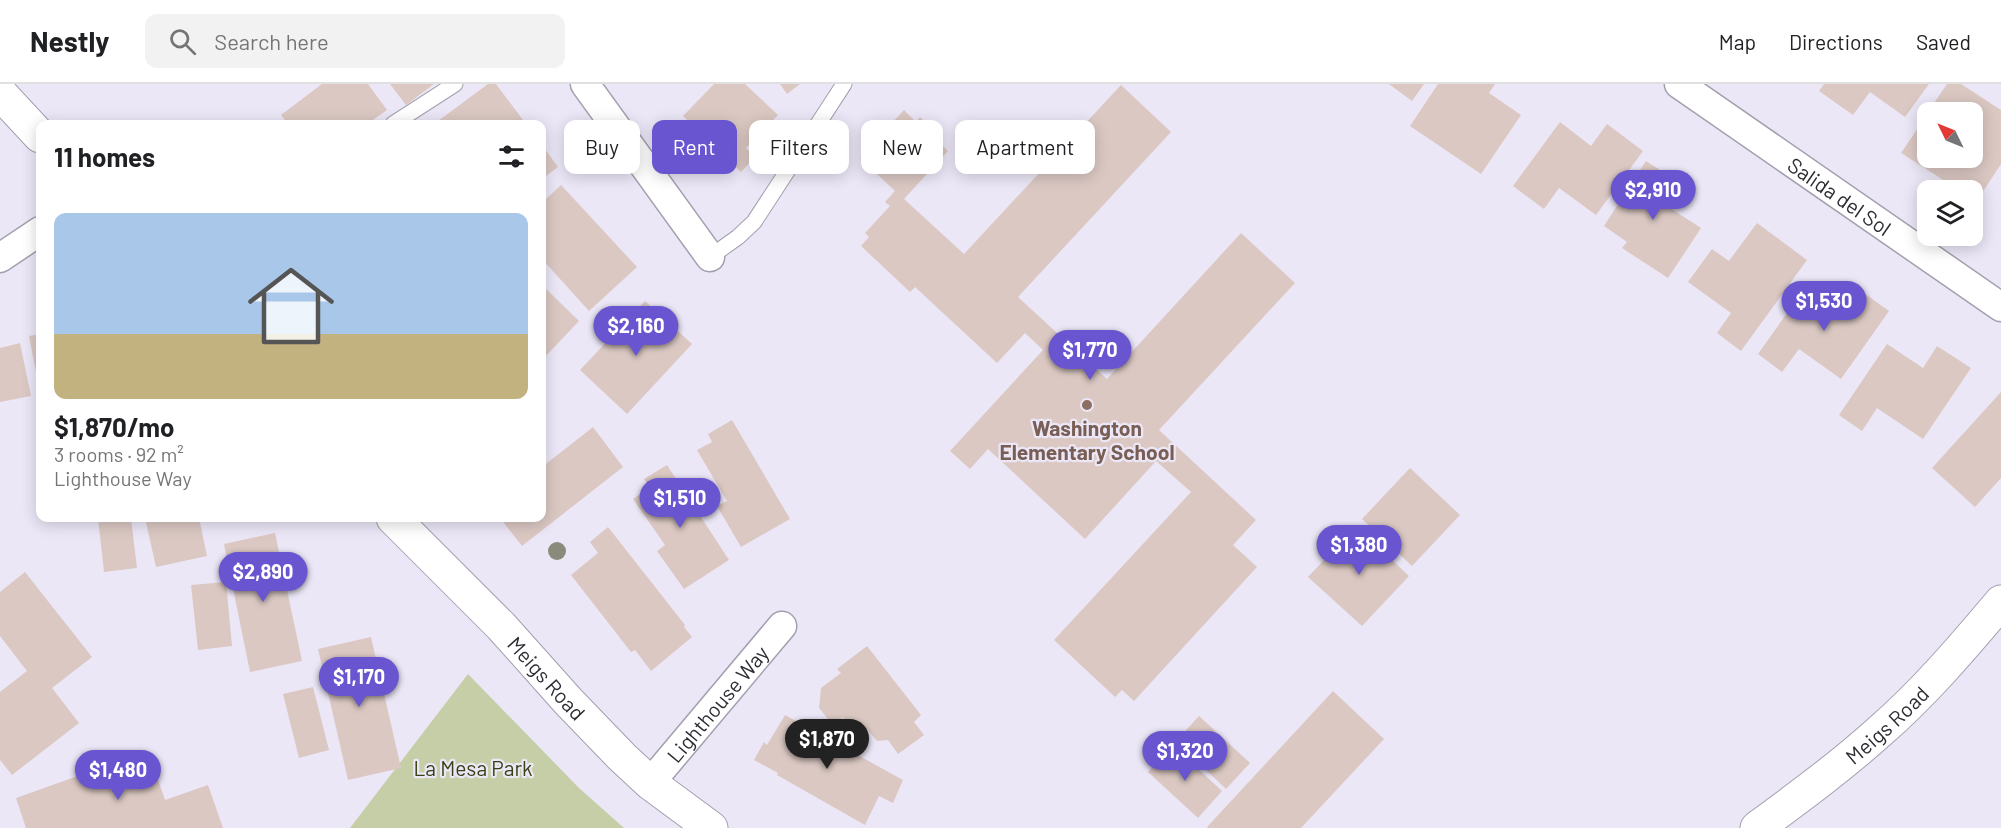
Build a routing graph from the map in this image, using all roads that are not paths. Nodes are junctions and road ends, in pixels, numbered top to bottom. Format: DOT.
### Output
graph roads {
  1 [pos="455,84"];
  2 [pos="585,84"];
  3 [pos="844,84"];
  4 [pos="1679,84"];
  5 [pos="0,93"];
  6 [pos="399,120"];
  7 [pos="36,132"];
  8 [pos="36,234"];
  9 [pos="710,257"];
  10 [pos="0,258"];
  11 [pos="2001,308"];
  12 [pos="397,522"];
  13 [pos="2001,602"];
  14 [pos="782,626"];
  15 [pos="650,783"];
  16 [pos="711,828"];
  17 [pos="1757,828"];
  1 -- 6 [label="lane"];
  2 -- 9 [label="street"];
  3 -- 9 [label="lane"];
  4 -- 11 [label="street, Salida del Sol"];
  5 -- 7 [label="main road"];
  8 -- 10 [label="street"];
  12 -- 15 [label="main road, Meigs Road"];
  13 -- 17 [label="main road, Meigs Road"];
  14 -- 15 [label="street, Lighthouse Way"];
  15 -- 16 [label="main road, Meigs Road"];
}
